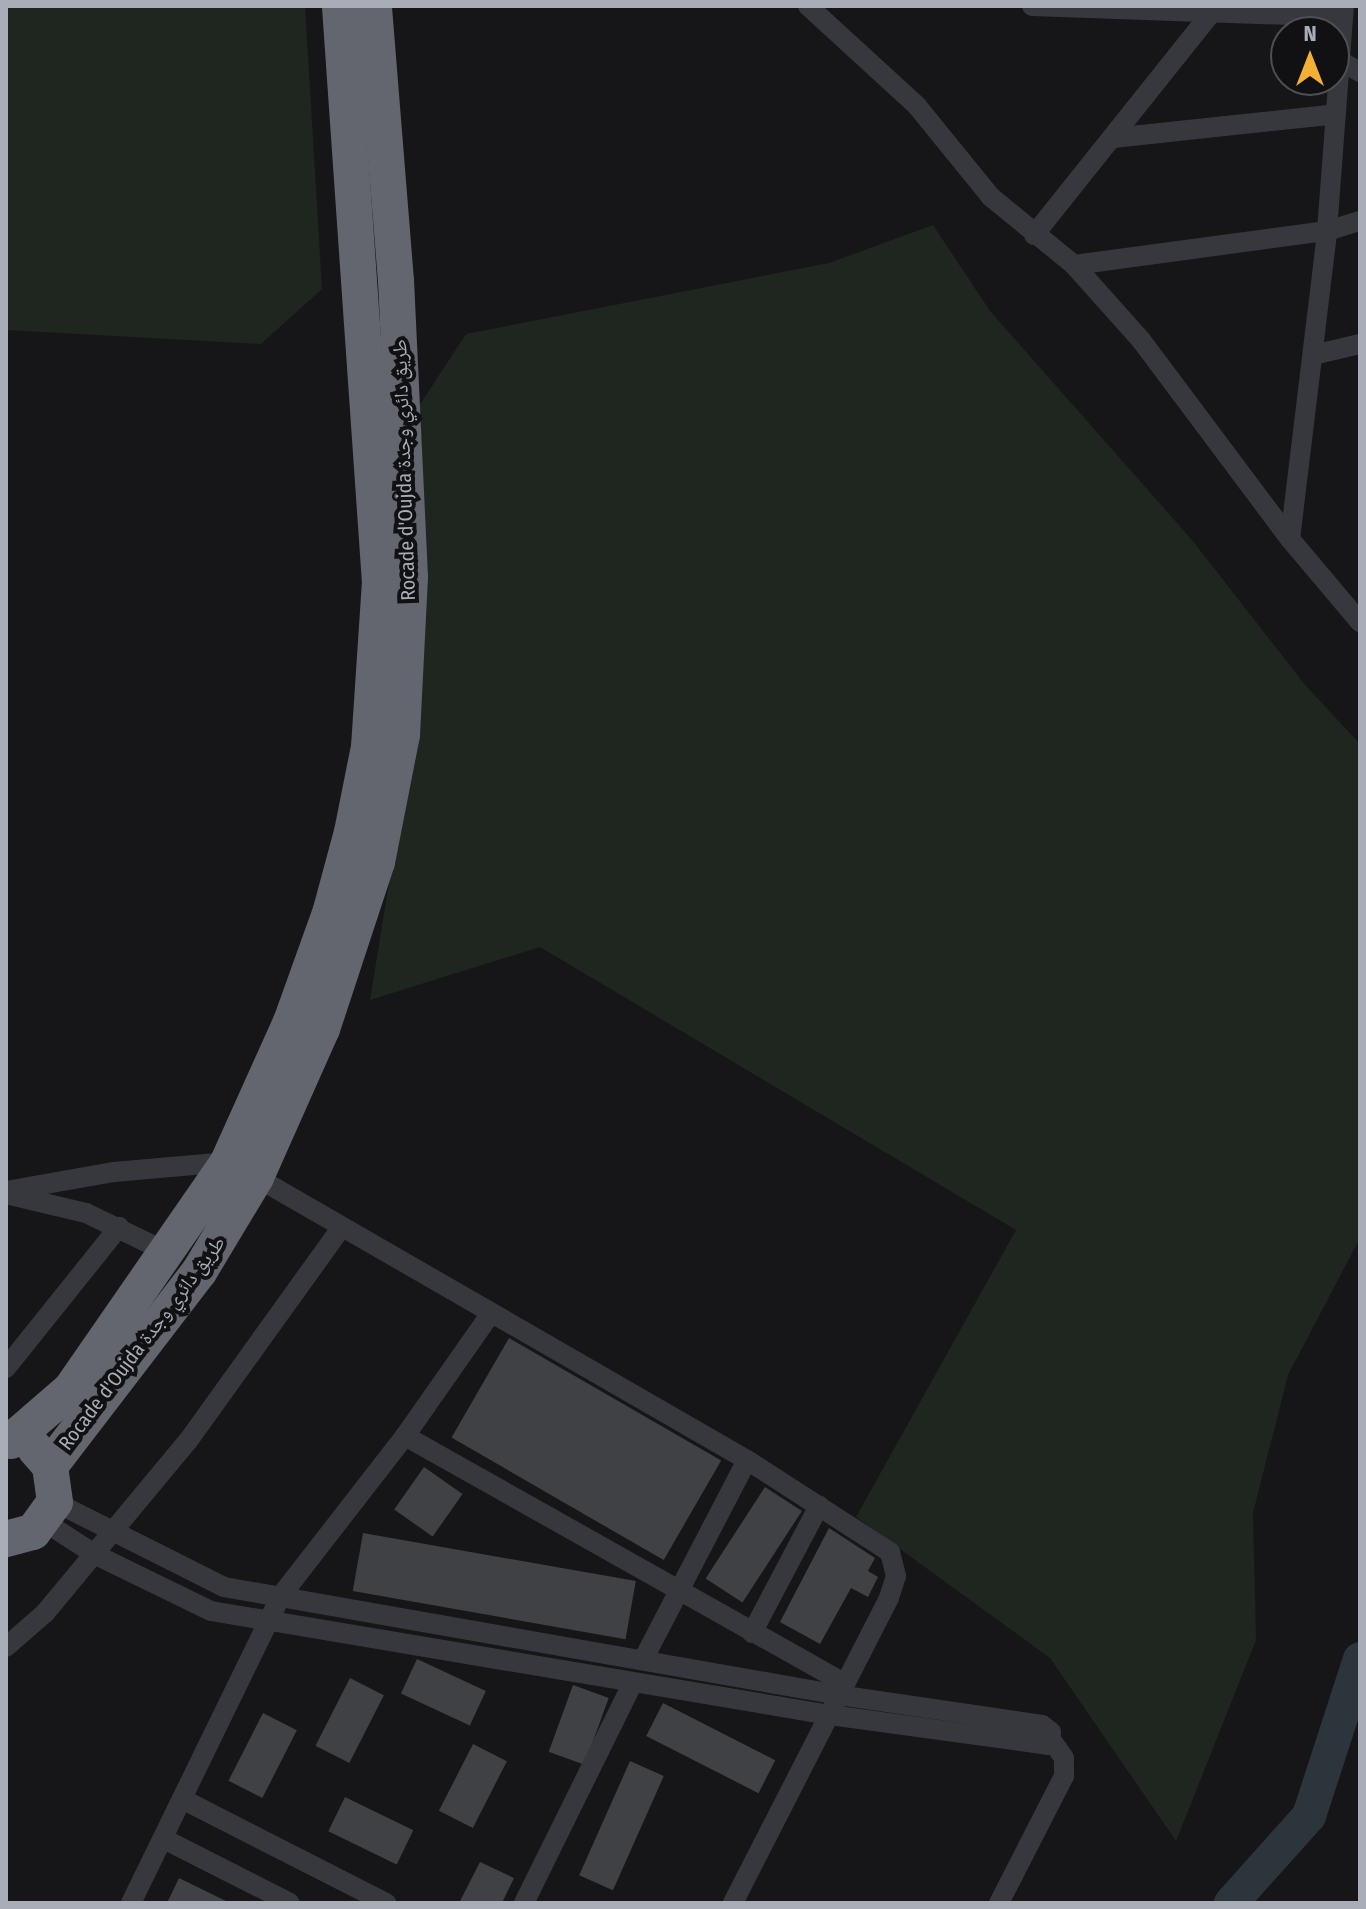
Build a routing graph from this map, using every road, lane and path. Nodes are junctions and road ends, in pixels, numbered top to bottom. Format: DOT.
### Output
graph roads {
  1 [pos="340,6"];
  2 [pos="374,6"];
  3 [pos="808,6"];
  4 [pos="1032,6"];
  5 [pos="1125,8"];
  6 [pos="1343,11"];
  7 [pos="1212,12"];
  8 [pos="1351,67"];
  9 [pos="1336,114"];
  10 [pos="1113,138"];
  11 [pos="1360,221"];
  12 [pos="1327,231"];
  13 [pos="1034,235"];
  14 [pos="1074,265"];
  15 [pos="1360,344"];
  16 [pos="1313,355"];
  17 [pos="1290,539"];
  18 [pos="1360,622"];
  19 [pos="242,1170"];
  20 [pos="6,1193"];
  21 [pos="119,1227"];
  22 [pos="341,1228"];
  23 [pos="169,1253"];
  24 [pos="491,1313"];
  25 [pos="6,1368"];
  26 [pos="405,1436"];
  27 [pos="8,1441"];
  28 [pos="747,1460"];
  29 [pos="50,1466"];
  30 [pos="819,1506"];
  31 [pos="50,1512"];
  32 [pos="110,1534"];
  33 [pos="6,1539"];
  34 [pos="94,1554"];
  35 [pos="678,1592"];
  36 [pos="280,1597"];
  37 [pos="266,1621"];
  38 [pos="752,1633"];
  39 [pos="6,1647"];
  40 [pos="644,1658"];
  41 [pos="633,1682"];
  42 [pos="842,1689"];
  43 [pos="830,1715"];
  44 [pos="1050,1738"];
  45 [pos="184,1800"];
  46 [pos="164,1839"];
  47 [pos="131,1903"];
  48 [pos="290,1903"];
  49 [pos="386,1903"];
  50 [pos="524,1903"];
  51 [pos="733,1903"];
  52 [pos="999,1903"];
  1 -- 19 [label="highway, Rocade d'Oujda طريق دائري وجدة"];
  2 -- 19 [label="highway, Rocade d'Oujda طريق دائري وجدة"];
  3 -- 13 [label="street"];
  4 -- 5 [label="street"];
  5 -- 7 [label="street"];
  6 -- 7 [label="street"];
  6 -- 8 [label="street"];
  7 -- 10 [label="street"];
  8 -- 9 [label="street"];
  9 -- 10 [label="street"];
  9 -- 12 [label="street"];
  10 -- 13 [label="street"];
  11 -- 12 [label="street"];
  12 -- 14 [label="street"];
  12 -- 16 [label="street"];
  13 -- 14 [label="street"];
  14 -- 17 [label="street"];
  15 -- 16 [label="street"];
  16 -- 17 [label="street"];
  17 -- 18 [label="street"];
  19 -- 20 [label="street"];
  19 -- 22 [label="street"];
  19 -- 23 [label="highway, Rocade d'Oujda طريق دائري وجدة"];
  19 -- 29 [label="highway, Rocade d'Oujda طريق دائري وجدة"];
  20 -- 21 [label="street"];
  21 -- 23 [label="street"];
  21 -- 25 [label="street"];
  22 -- 24 [label="street"];
  22 -- 32 [label="street"];
  23 -- 27 [label="highway, Rocade d'Oujda طريق دائري وجدة"];
  24 -- 26 [label="street"];
  24 -- 28 [label="street"];
  26 -- 35 [label="street"];
  26 -- 36 [label="street"];
  27 -- 29 [label="highway"];
  28 -- 30 [label="street"];
  28 -- 35 [label="street"];
  29 -- 31 [label="highway"];
  30 -- 38 [label="street"];
  30 -- 42 [label="street"];
  31 -- 32 [label="street"];
  31 -- 33 [label="highway"];
  31 -- 34 [label="street"];
  32 -- 34 [label="street"];
  32 -- 36 [label="street"];
  34 -- 37 [label="street"];
  34 -- 39 [label="street"];
  35 -- 38 [label="street"];
  35 -- 40 [label="street"];
  36 -- 37 [label="street"];
  36 -- 40 [label="street"];
  37 -- 41 [label="street"];
  37 -- 45 [label="street"];
  38 -- 42 [label="street"];
  40 -- 42 [label="street"];
  41 -- 43 [label="street"];
  41 -- 50 [label="street"];
  42 -- 43 [label="street"];
  42 -- 44 [label="street"];
  43 -- 44 [label="street"];
  43 -- 51 [label="street"];
  44 -- 52 [label="street"];
  45 -- 46 [label="street"];
  45 -- 49 [label="street"];
  46 -- 47 [label="street"];
  46 -- 48 [label="street"];
}
